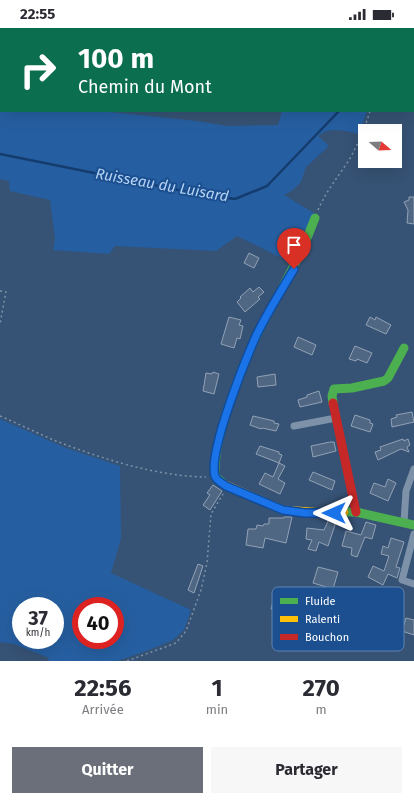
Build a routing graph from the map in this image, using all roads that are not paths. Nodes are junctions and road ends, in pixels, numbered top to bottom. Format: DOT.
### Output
graph roads {
  1 [pos="316,218"];
  2 [pos="404,348"];
  3 [pos="336,418"];
  4 [pos="294,426"];
  5 [pos="414,469"];
  6 [pos="356,512"];
  7 [pos="404,522"];
  8 [pos="414,525"];
  9 [pos="414,534"];
  10 [pos="414,584"];
  1 -- 6 [label="street"];
  2 -- 3 [label="street"];
  3 -- 4 [label="street"];
  3 -- 6 [label="street"];
  5 -- 7 [label="street"];
  6 -- 7 [label="street"];
  7 -- 8 [label="street"];
  9 -- 10 [label="street"];
}
